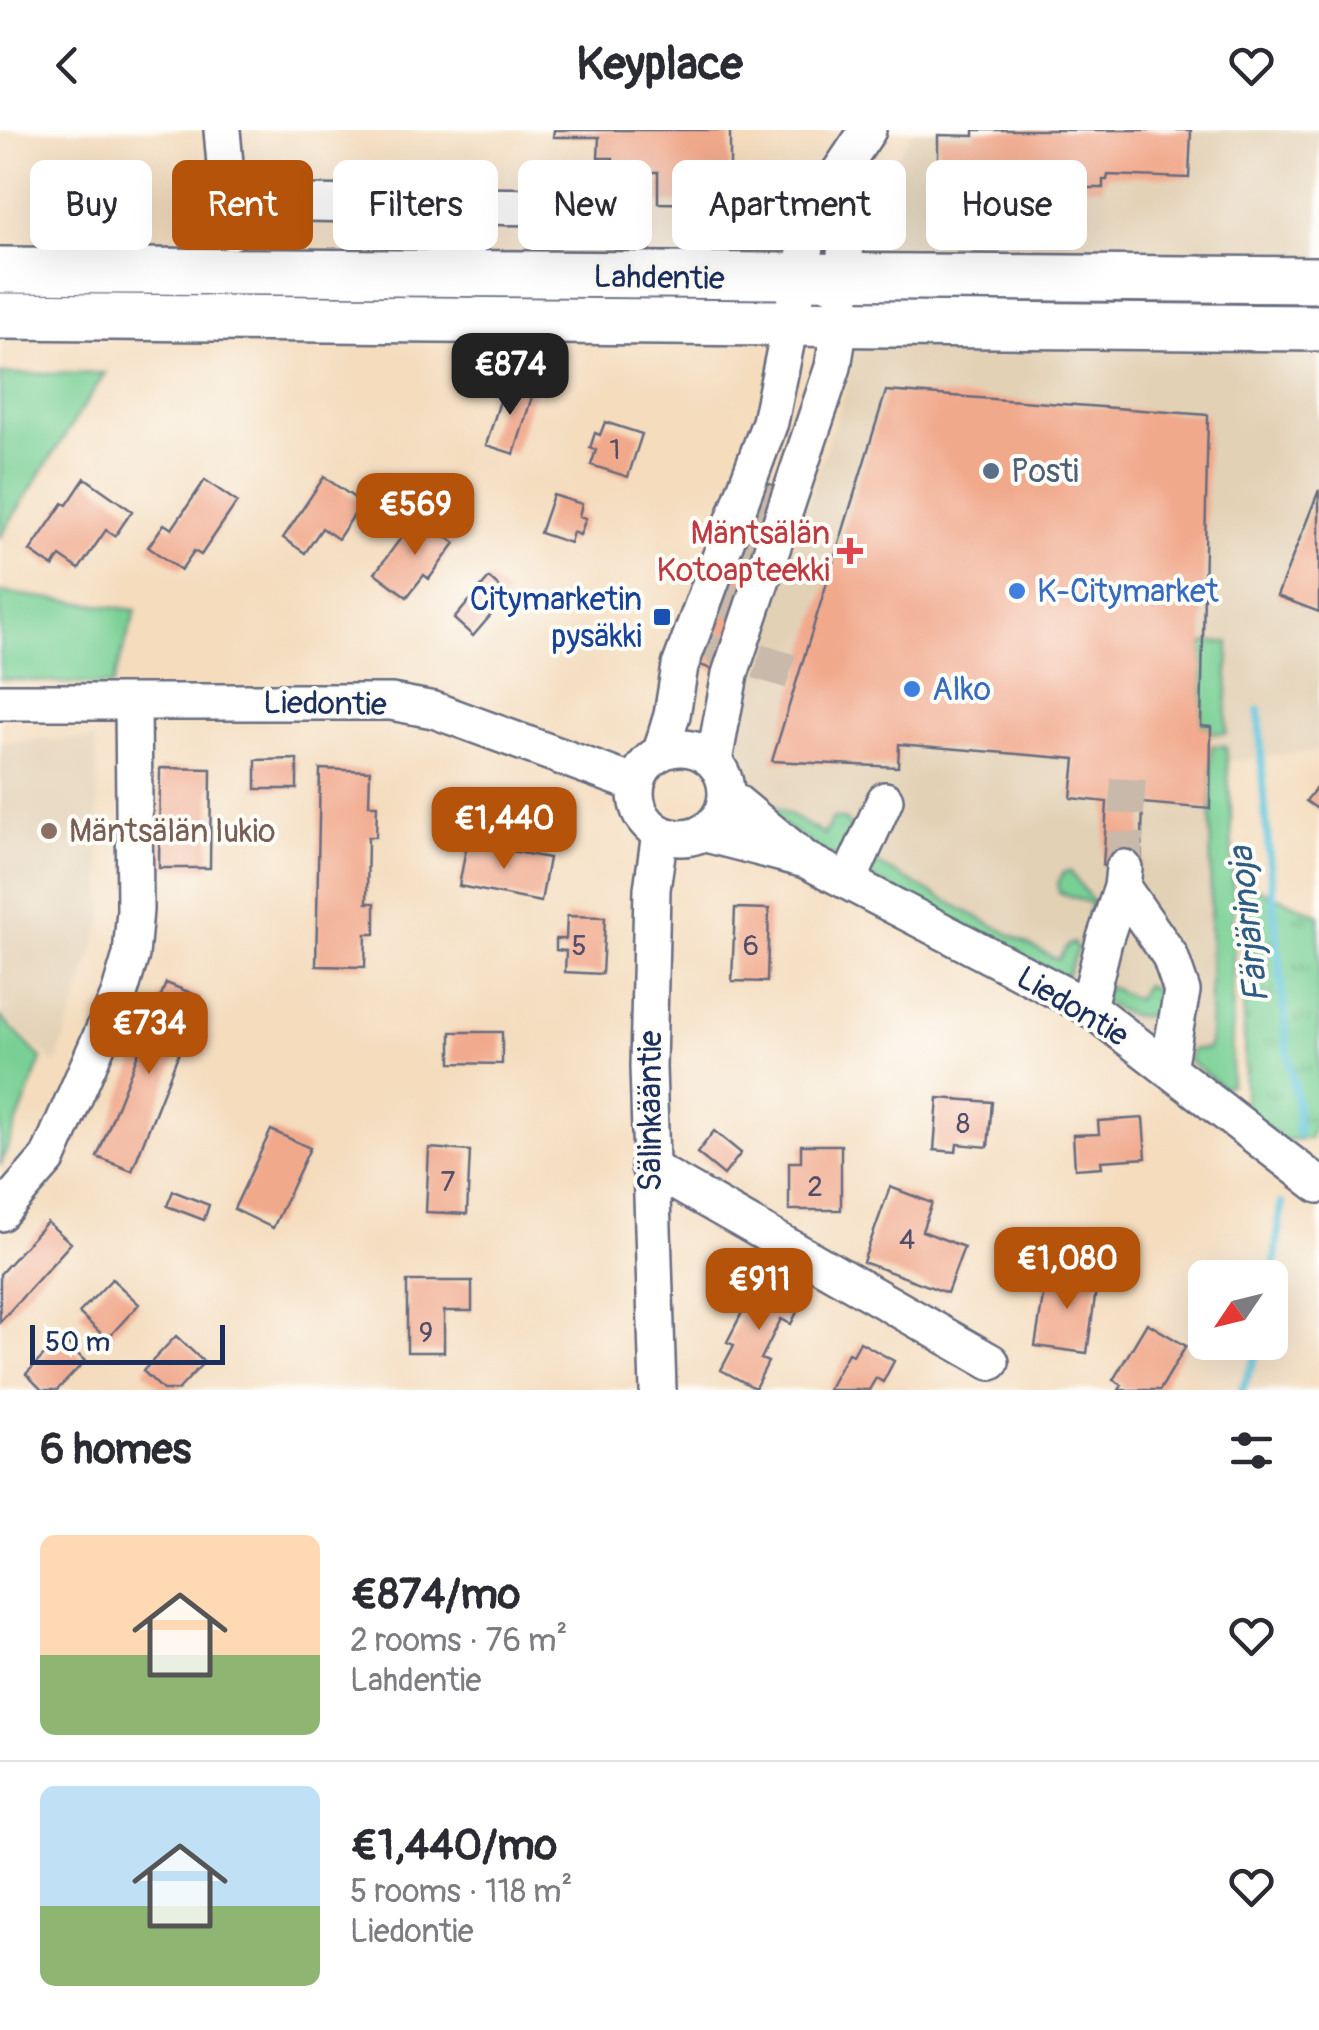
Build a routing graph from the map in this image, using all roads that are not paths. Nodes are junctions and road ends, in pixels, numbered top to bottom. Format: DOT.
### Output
graph roads {
  1 [pos="222,130"];
  2 [pos="868,130"];
  3 [pos="225,160"];
  4 [pos="848,160"];
  5 [pos="313,203"];
  6 [pos="518,207"];
  7 [pos="805,250"];
  8 [pos="845,250"];
  9 [pos="0,270"];
  10 [pos="844,276"];
  11 [pos="798,277"];
  12 [pos="1319,280"];
  13 [pos="0,316"];
  14 [pos="790,325"];
  15 [pos="840,325"];
  16 [pos="1319,328"];
  17 [pos="770,422"];
  18 [pos="770,484"];
  19 [pos="0,702"];
  20 [pos="133,704"];
  21 [pos="661,752"];
  22 [pos="720,778"];
  23 [pos="636,784"];
  24 [pos="884,800"];
  25 [pos="660,833"];
  26 [pos="702,833"];
  27 [pos="806,860"];
  28 [pos="848,882"];
  29 [pos="1088,1007"];
  30 [pos="1168,1068"];
  31 [pos="649,1167"];
  32 [pos="1319,1186"];
  33 [pos="0,1213"];
  34 [pos="991,1362"];
  35 [pos="658,1390"];
  1 -- 3 [label="street"];
  2 -- 4 [label="street"];
  5 -- 6 [label="street"];
  7 -- 11 [label="street"];
  8 -- 10 [label="street"];
  9 -- 11 [label="main road, Lahdentie"];
  10 -- 11 [label="main road, Lahdentie"];
  10 -- 12 [label="main road, Lahdentie"];
  10 -- 15 [label="street"];
  11 -- 14 [label="street"];
  13 -- 14 [label="main road, Lahdentie"];
  14 -- 15 [label="main road, Lahdentie"];
  14 -- 17 [label="street"];
  15 -- 16 [label="main road, Lahdentie"];
  15 -- 22 [label="street"];
  17 -- 18 [label="street"];
  17 -- 21 [label="street"];
  19 -- 20 [label="street, Liedontie"];
  20 -- 23 [label="street, Liedontie"];
  20 -- 33 [label="street"];
  21 -- 22 [label="street"];
  21 -- 23 [label="street"];
  22 -- 26 [label="street"];
  22 -- 27 [label="street, Liedontie"];
  23 -- 25 [label="street"];
  24 -- 28 [label="street"];
  25 -- 26 [label="street"];
  25 -- 31 [label="street, Sälinkääntie"];
  26 -- 27 [label="street, Liedontie"];
  27 -- 28 [label="street, Liedontie"];
  28 -- 29 [label="street, Liedontie"];
  29 -- 30 [label="street, Liedontie"];
  29 -- 30 [label="street"];
  30 -- 32 [label="street, Liedontie"];
  31 -- 34 [label="street"];
  31 -- 35 [label="street, Sälinkääntie"];
}
